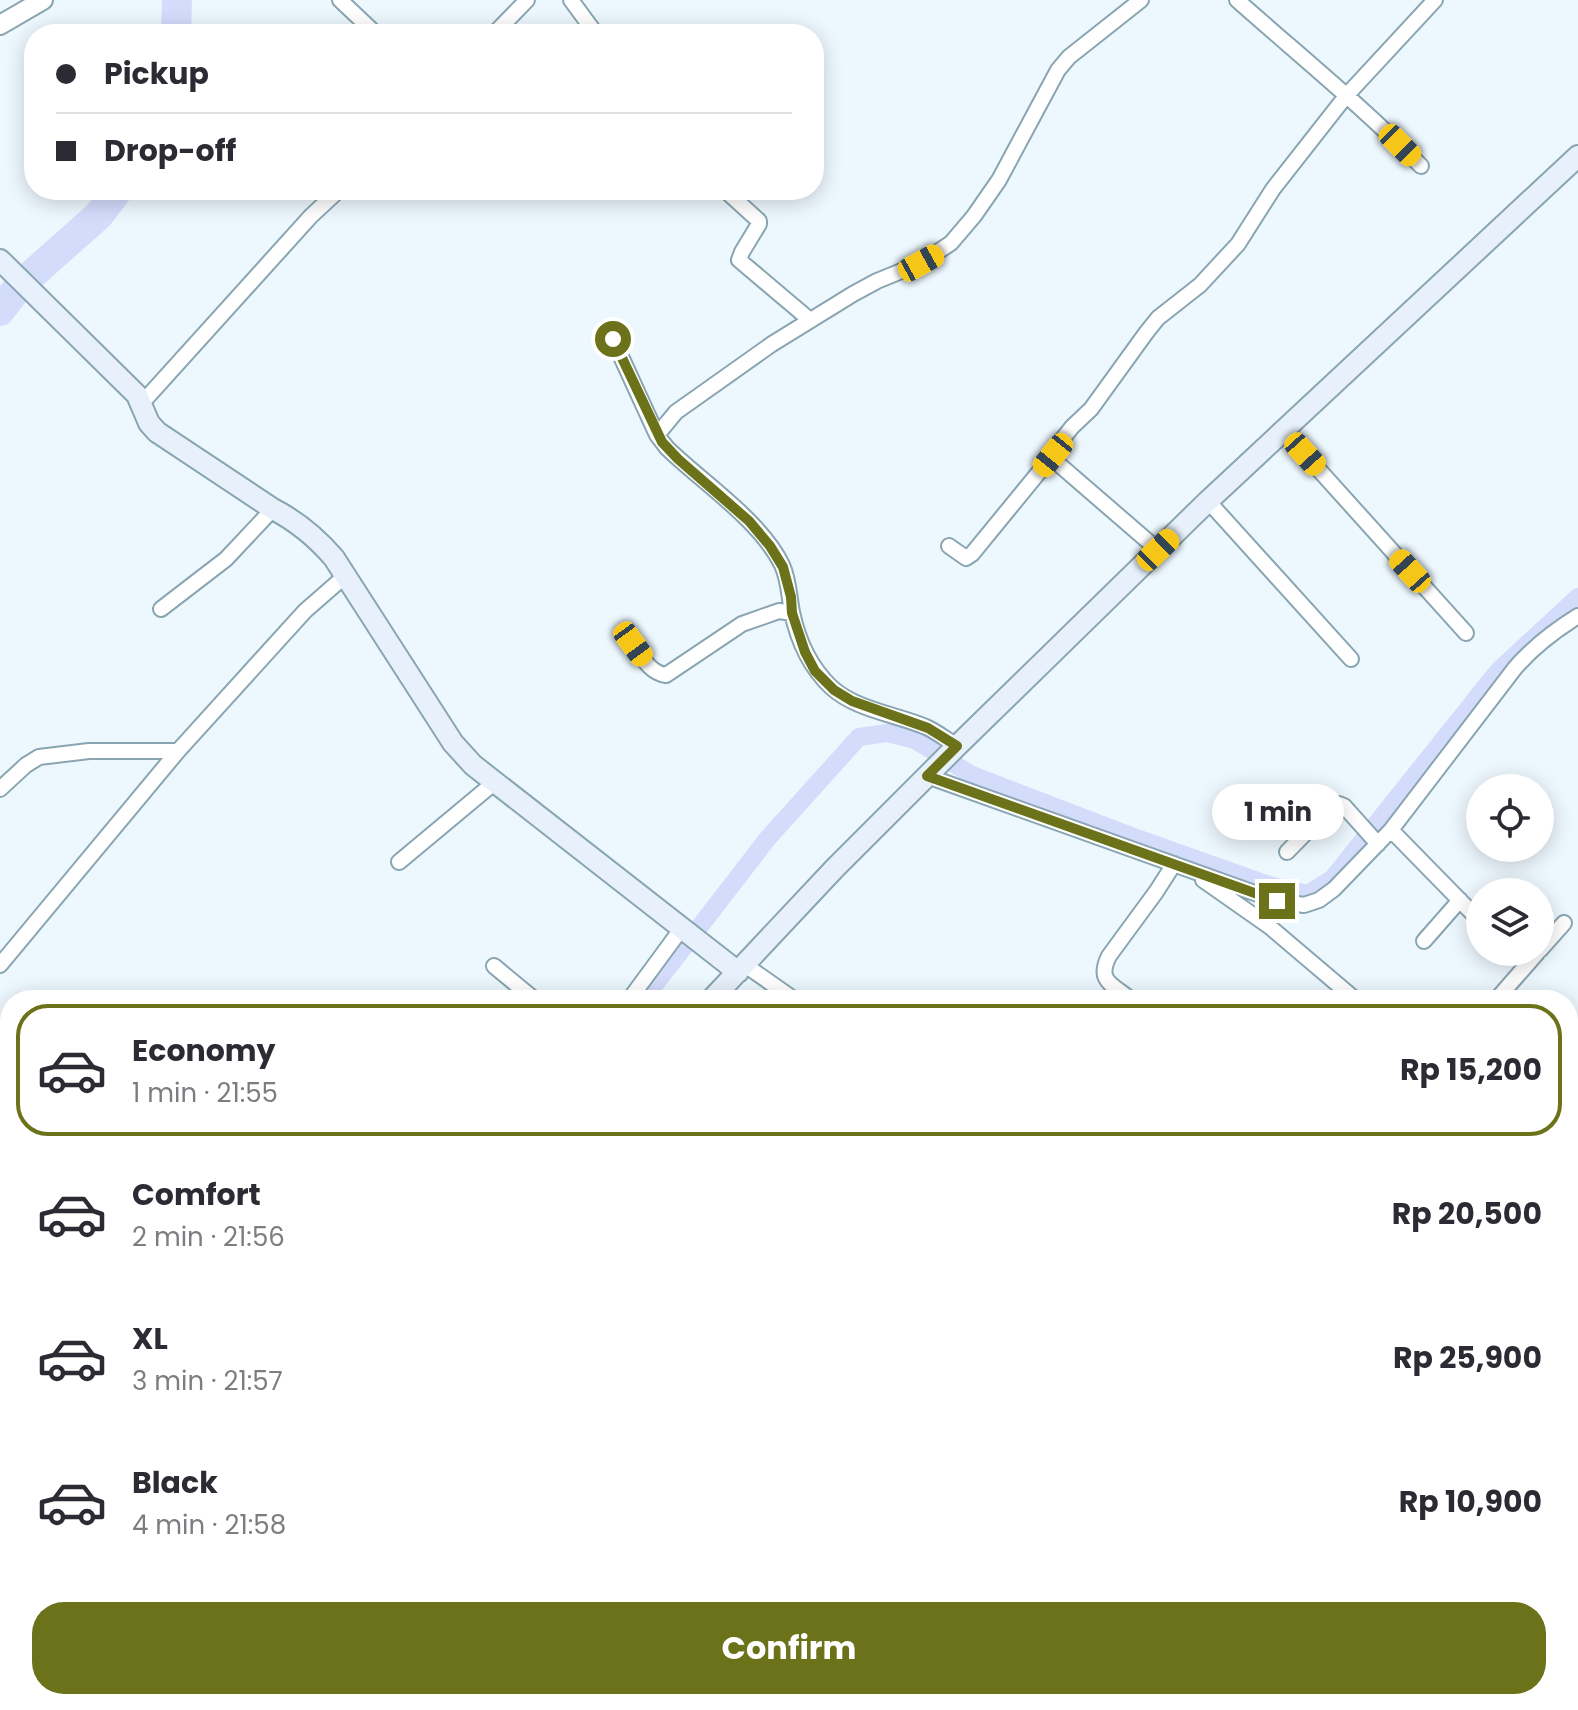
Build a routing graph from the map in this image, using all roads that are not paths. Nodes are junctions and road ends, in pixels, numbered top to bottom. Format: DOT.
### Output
graph roads {
  1 [pos="43,0"];
  2 [pos="527,0"];
  3 [pos="571,0"];
  4 [pos="1141,0"];
  5 [pos="1237,0"];
  6 [pos="1435,0"];
  7 [pos="348,2"];
  8 [pos="3,20"];
  9 [pos="367,24"];
  10 [pos="504,24"];
  11 [pos="589,24"];
  12 [pos="1346,96"];
  13 [pos="1578,156"];
  14 [pos="1421,166"];
  15 [pos="328,200"];
  16 [pos="736,200"];
  17 [pos="0,260"];
  18 [pos="810,320"];
  19 [pos="613,339"];
  20 [pos="142,403"];
  21 [pos="1284,431"];
  22 [pos="657,435"];
  23 [pos="1058,462"];
  24 [pos="1208,501"];
  25 [pos="273,509"];
  26 [pos="949,546"];
  27 [pos="1158,550"];
  28 [pos="345,576"];
  29 [pos="161,609"];
  30 [pos="792,613"];
  31 [pos="1578,616"];
  32 [pos="1466,633"];
  33 [pos="633,644"];
  34 [pos="1351,659"];
  35 [pos="954,750"];
  36 [pos="178,751"];
  37 [pos="931,772"];
  38 [pos="495,782"];
  39 [pos="0,789"];
  40 [pos="1391,830"];
  41 [pos="1372,837"];
  42 [pos="1287,852"];
  43 [pos="399,862"];
  44 [pos="1180,866"];
  45 [pos="1460,900"];
  46 [pos="1277,901"];
  47 [pos="1466,906"];
  48 [pos="1564,923"];
  49 [pos="1270,927"];
  50 [pos="1554,934"];
  51 [pos="692,936"];
  52 [pos="1424,941"];
  53 [pos="0,965"];
  54 [pos="494,966"];
  55 [pos="1526,966"];
  56 [pos="741,968"];
  57 [pos="523,990"];
  58 [pos="639,990"];
  59 [pos="720,990"];
  60 [pos="778,990"];
  61 [pos="1119,990"];
  62 [pos="1344,990"];
  63 [pos="1505,990"];
  1 -- 8 [label="street"];
  2 -- 10 [label="street"];
  3 -- 11 [label="street"];
  4 -- 18 [label="street"];
  5 -- 12 [label="street"];
  6 -- 12 [label="street"];
  7 -- 9 [label="street"];
  12 -- 14 [label="street"];
  12 -- 23 [label="street"];
  13 -- 21 [label="main road"];
  15 -- 20 [label="street"];
  16 -- 18 [label="street"];
  17 -- 20 [label="main road"];
  18 -- 22 [label="street"];
  19 -- 22 [label="street"];
  20 -- 25 [label="main road"];
  21 -- 24 [label="main road"];
  21 -- 32 [label="street"];
  22 -- 30 [label="street"];
  23 -- 26 [label="street"];
  23 -- 27 [label="street"];
  24 -- 27 [label="main road"];
  24 -- 34 [label="street"];
  25 -- 28 [label="main road"];
  25 -- 29 [label="street"];
  27 -- 35 [label="main road"];
  28 -- 36 [label="street"];
  28 -- 38 [label="main road"];
  30 -- 33 [label="street"];
  30 -- 35 [label="street"];
  31 -- 40 [label="street"];
  35 -- 37 [label="main road"];
  36 -- 39 [label="street"];
  36 -- 53 [label="street"];
  37 -- 44 [label="street"];
  37 -- 56 [label="main road"];
  38 -- 43 [label="street"];
  38 -- 51 [label="main road"];
  40 -- 41 [label="street"];
  40 -- 45 [label="street"];
  41 -- 42 [label="street"];
  41 -- 46 [label="street"];
  44 -- 46 [label="street"];
  44 -- 49 [label="street"];
  44 -- 61 [label="street"];
  45 -- 47 [label="street"];
  45 -- 52 [label="street"];
  46 -- 49 [label="street"];
  48 -- 50 [label="street"];
  49 -- 62 [label="street"];
  51 -- 56 [label="main road"];
  51 -- 58 [label="street"];
  54 -- 57 [label="street"];
  55 -- 63 [label="street"];
  56 -- 59 [label="main road"];
  56 -- 60 [label="street"];
}
